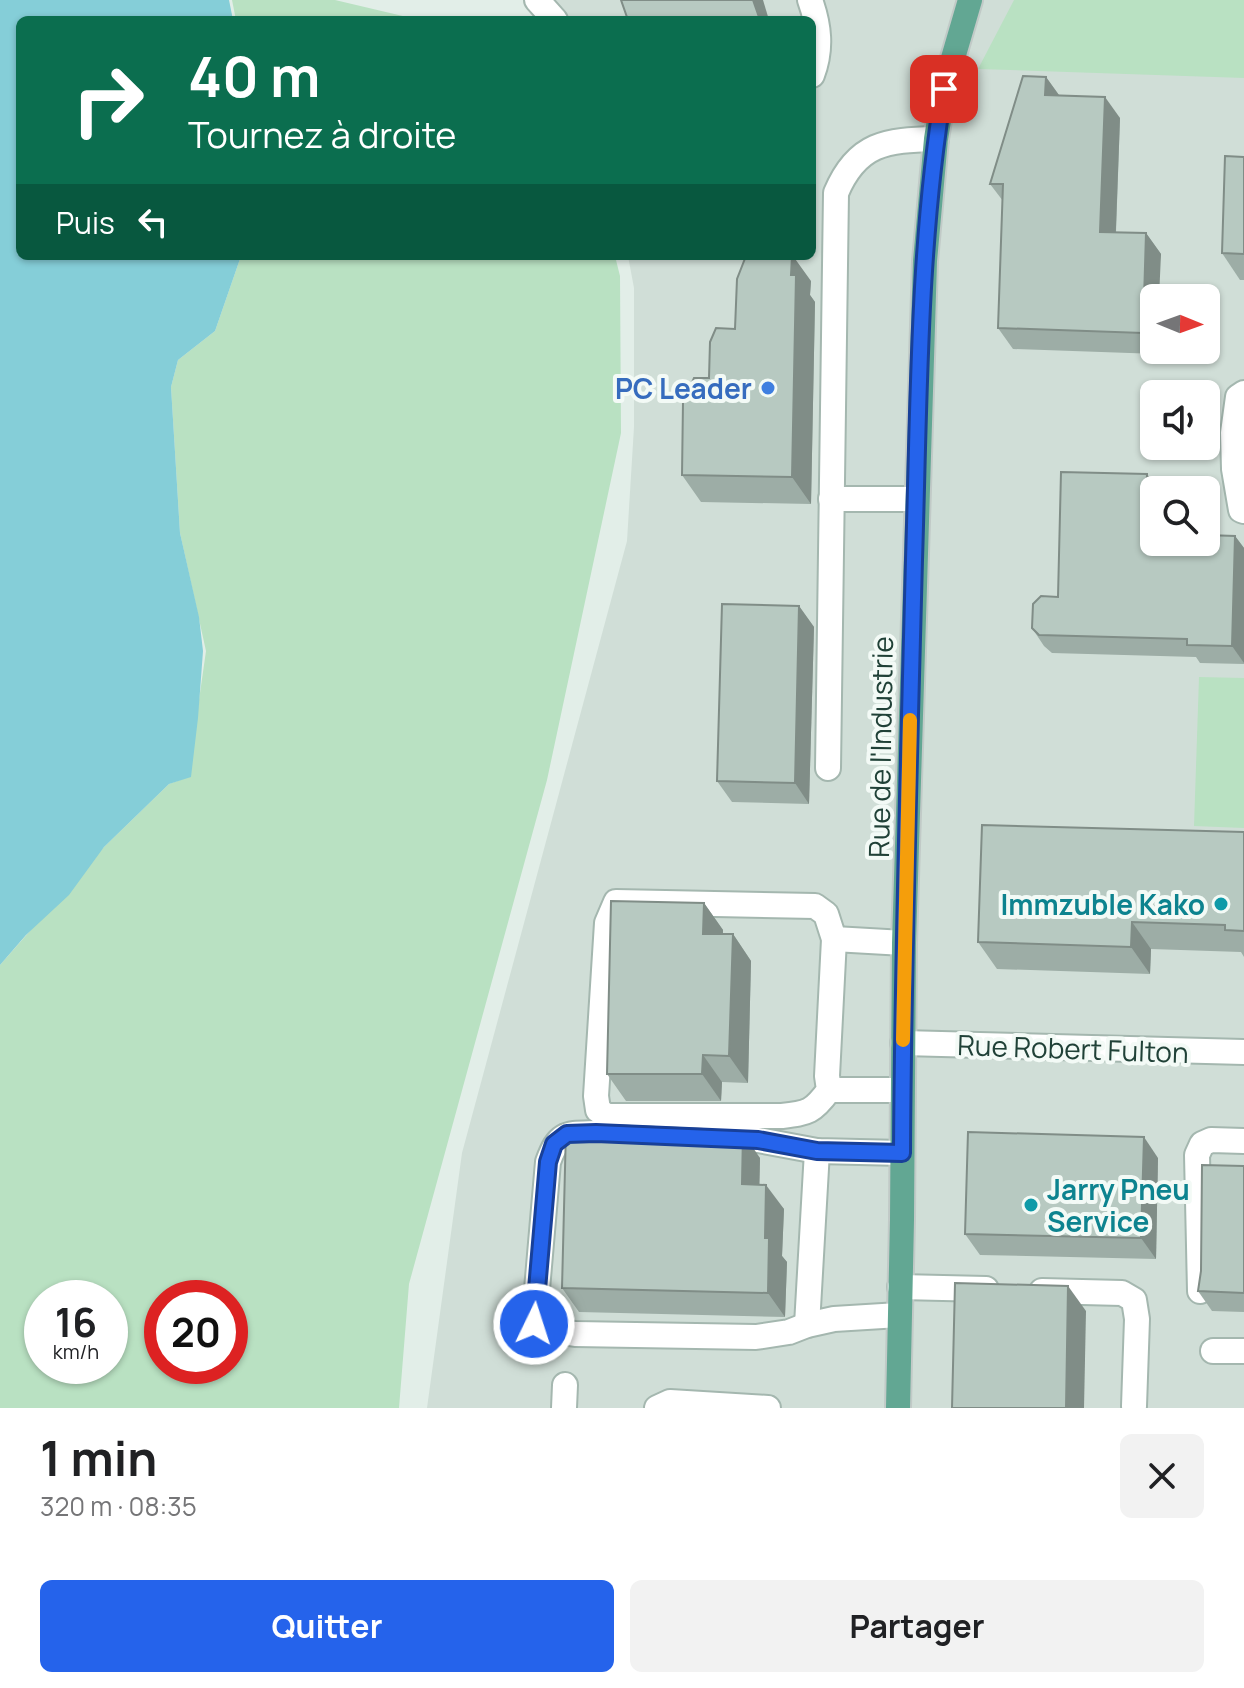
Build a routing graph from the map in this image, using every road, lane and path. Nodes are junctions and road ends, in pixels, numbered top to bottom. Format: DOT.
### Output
graph roads {
  1 [pos="537,0"];
  2 [pos="810,0"];
  3 [pos="970,0"];
  4 [pos="989,0"];
  5 [pos="551,16"];
  6 [pos="816,64"];
  7 [pos="944,89"];
  8 [pos="936,139"];
  9 [pos="1244,393"];
  10 [pos="831,499"];
  11 [pos="916,499"];
  12 [pos="1244,511"];
  13 [pos="828,768"];
  14 [pos="834,939"];
  15 [pos="904,943"];
  16 [pos="903,1043"];
  17 [pos="1244,1052"];
  18 [pos="829,1090"];
  19 [pos="902,1090"];
  20 [pos="1244,1141"];
  21 [pos="817,1151"];
  22 [pos="902,1153"];
  23 [pos="900,1287"];
  24 [pos="1200,1291"];
  25 [pos="899,1315"];
  26 [pos="807,1325"];
  27 [pos="1213,1351"];
  28 [pos="1244,1351"];
  29 [pos="1134,1406"];
  30 [pos="657,1408"];
  31 [pos="768,1408"];
  32 [pos="898,1408"];
  1 -- 5 [label="street"];
  2 -- 6 [label="street"];
  3 -- 7 [label="main road, Rue de l'Industrie"];
  4 -- 7 [label="main road, Rue de l'Industrie"];
  7 -- 8 [label="main road, Rue de l'Industrie"];
  8 -- 10 [label="street"];
  8 -- 11 [label="main road, Rue de l'Industrie"];
  9 -- 12 [label="street"];
  10 -- 11 [label="street"];
  10 -- 13 [label="street"];
  11 -- 15 [label="main road, Rue de l'Industrie"];
  14 -- 15 [label="street"];
  14 -- 18 [label="street"];
  14 -- 18 [label="street"];
  15 -- 16 [label="main road, Rue de l'Industrie"];
  16 -- 17 [label="street, Rue Robert Fulton"];
  16 -- 19 [label="main road, Rue de l'Industrie"];
  18 -- 19 [label="street"];
  19 -- 22 [label="main road, Rue de l'Industrie"];
  20 -- 24 [label="street"];
  21 -- 22 [label="street"];
  21 -- 26 [label="street"];
  21 -- 26 [label="street"];
  22 -- 23 [label="main road, Rue de l'Industrie"];
  23 -- 25 [label="main road, Rue de l'Industrie"];
  23 -- 29 [label="street"];
  25 -- 26 [label="street"];
  25 -- 32 [label="main road, Rue de l'Industrie"];
  27 -- 28 [label="street"];
  30 -- 31 [label="street"];
}
